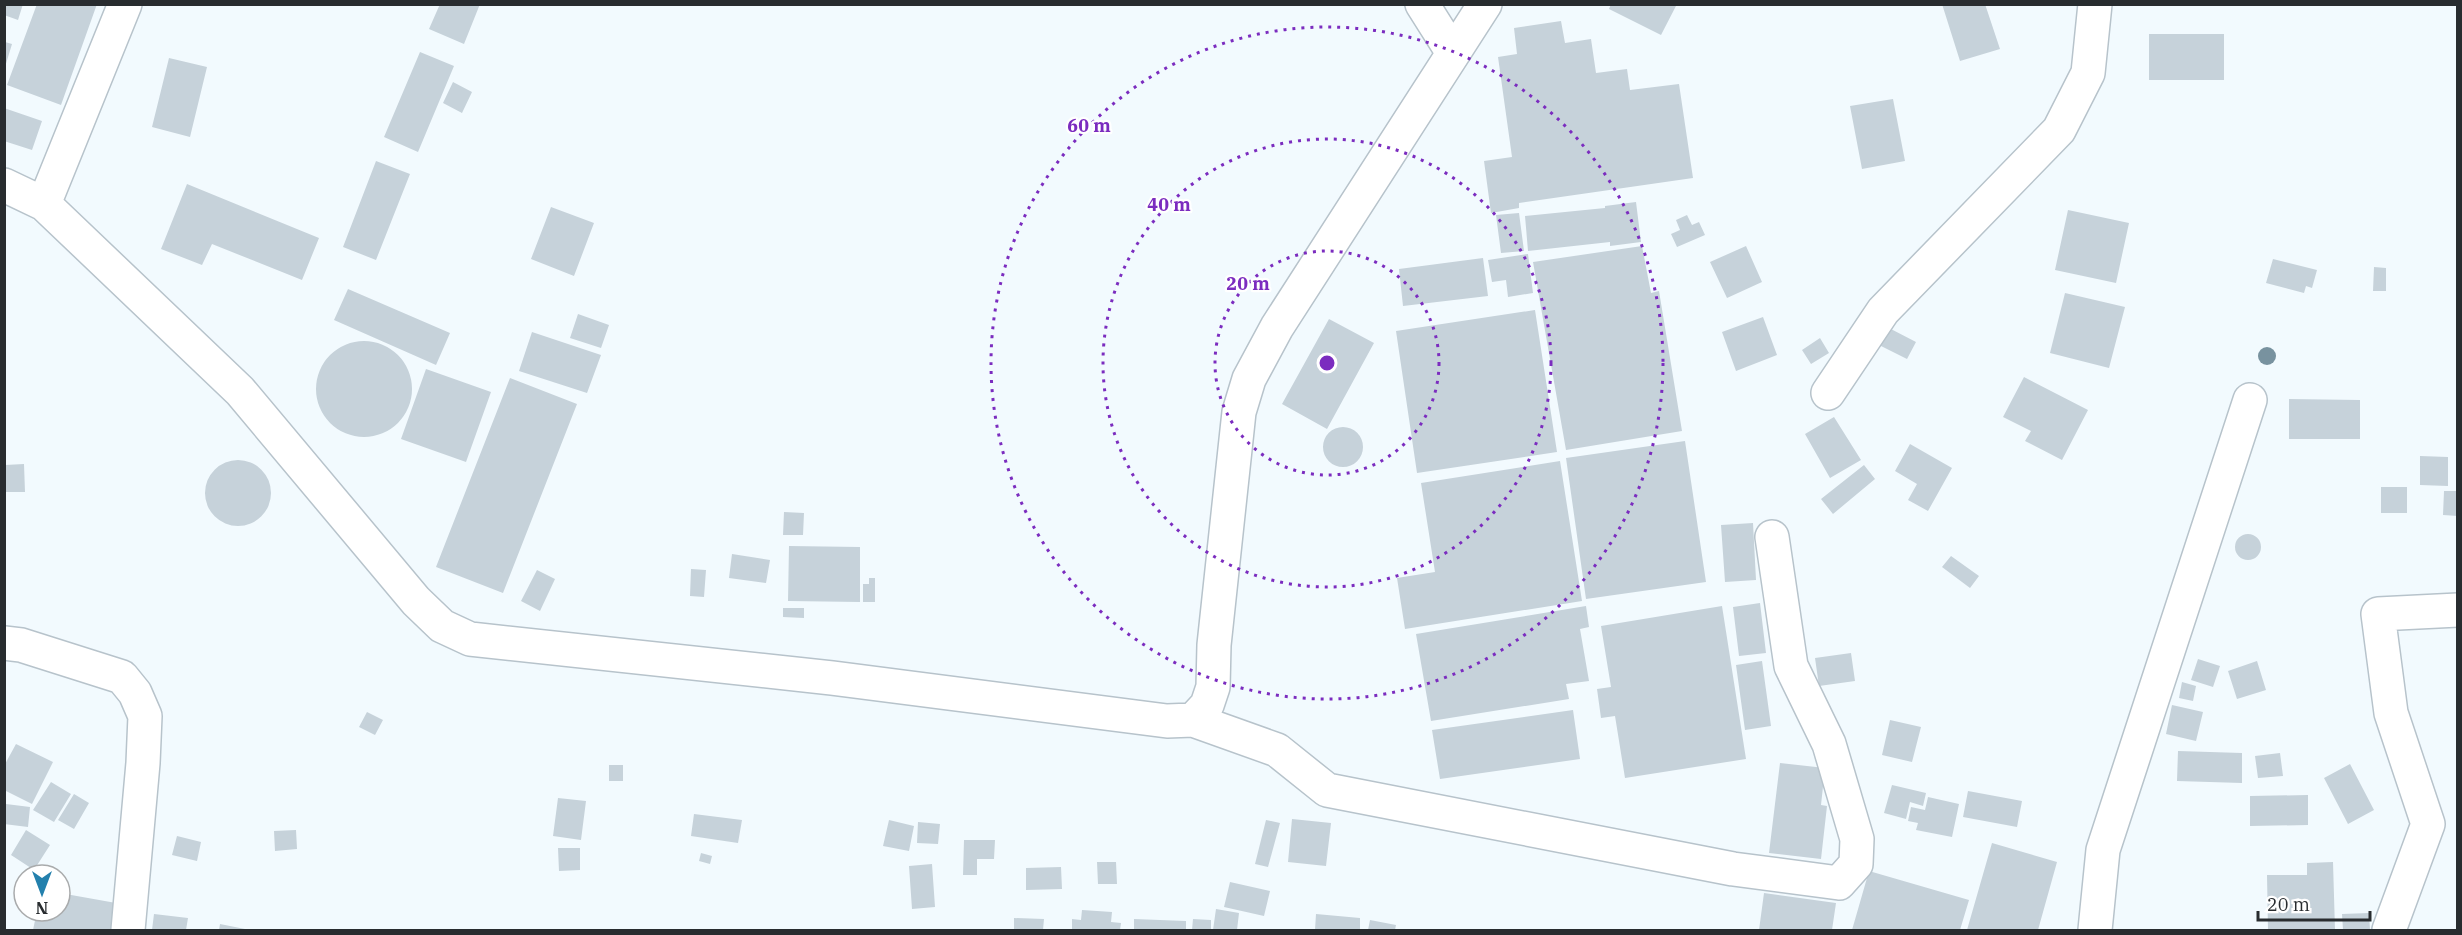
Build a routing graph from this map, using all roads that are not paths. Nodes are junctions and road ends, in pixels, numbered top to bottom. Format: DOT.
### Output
graph roads {
  1 [pos="125,4"];
  2 [pos="1422,4"];
  3 [pos="1485,4"];
  4 [pos="2095,4"];
  5 [pos="1453,53"];
  6 [pos="4,184"];
  7 [pos="44,204"];
  8 [pos="1828,393"];
  9 [pos="2250,400"];
  10 [pos="1772,537"];
  11 [pos="2457,610"];
  12 [pos="4,644"];
  13 [pos="1193,720"];
  14 [pos="128,930"];
  15 [pos="2095,930"];
  16 [pos="2389,930"];
  1 -- 7 [label="street"];
  2 -- 5 [label="street"];
  3 -- 5 [label="street"];
  4 -- 8 [label="street"];
  5 -- 13 [label="street"];
  6 -- 7 [label="street"];
  7 -- 13 [label="street"];
  9 -- 15 [label="street"];
  10 -- 13 [label="street"];
  11 -- 16 [label="street"];
  12 -- 14 [label="street"];
}
